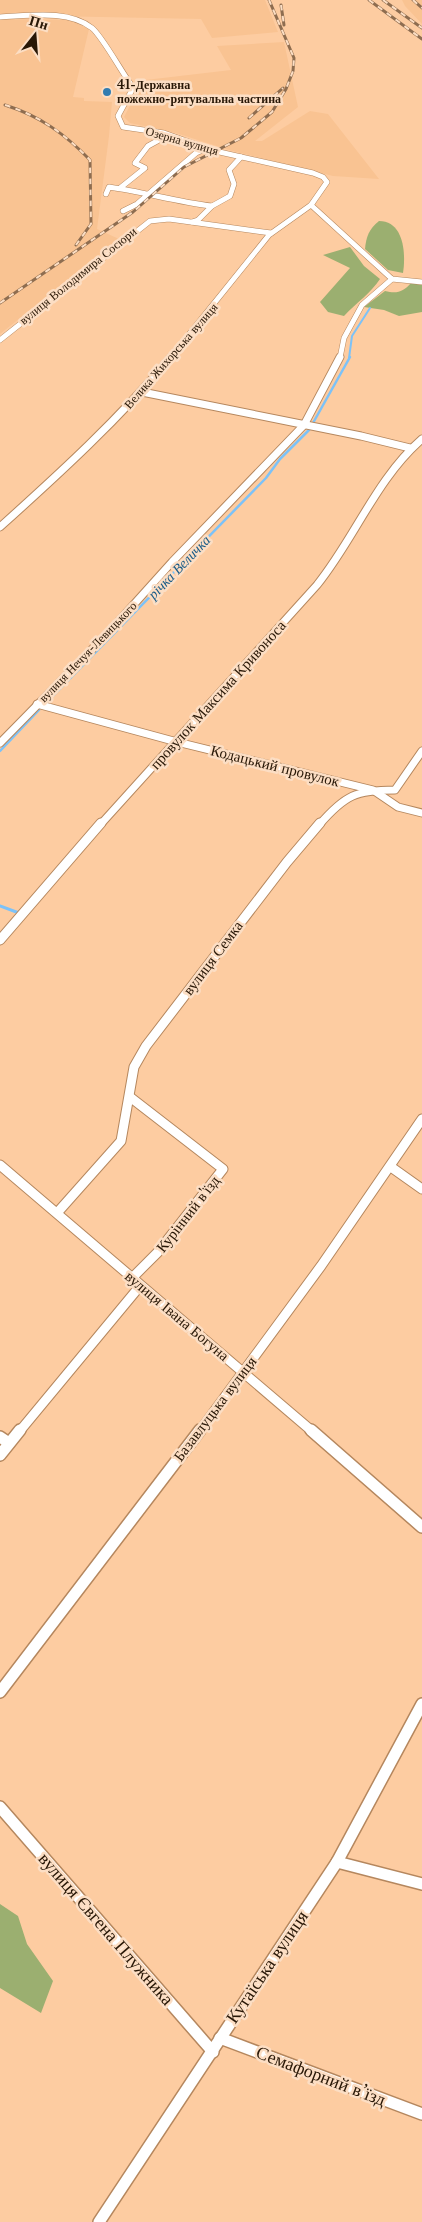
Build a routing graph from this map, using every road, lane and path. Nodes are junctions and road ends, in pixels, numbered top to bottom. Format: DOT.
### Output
graph roads {
  1 [pos="0,17"];
  2 [pos="168,135"];
  3 [pos="207,148"];
  4 [pos="241,157"];
  5 [pos="120,188"];
  6 [pos="150,192"];
  7 [pos="106,194"];
  8 [pos="311,205"];
  9 [pos="212,206"];
  10 [pos="123,211"];
  11 [pos="189,222"];
  12 [pos="271,233"];
  13 [pos="392,279"];
  14 [pos="422,282"];
  15 [pos="0,340"];
  16 [pos="142,392"];
  17 [pos="304,425"];
  18 [pos="422,439"];
  19 [pos="410,448"];
  20 [pos="0,527"];
  21 [pos="38,704"];
  22 [pos="0,742"];
  23 [pos="177,742"];
  24 [pos="422,751"];
  25 [pos="373,790"];
  26 [pos="422,814"];
  27 [pos="0,940"];
  28 [pos="130,1098"];
  29 [pos="422,1119"];
  30 [pos="0,1165"];
  31 [pos="391,1166"];
  32 [pos="422,1189"];
  33 [pos="57,1213"];
  34 [pos="132,1278"];
  35 [pos="140,1286"];
  36 [pos="244,1372"];
  37 [pos="0,1436"];
  38 [pos="10,1443"];
  39 [pos="0,1455"];
  40 [pos="422,1527"];
  41 [pos="0,1692"];
  42 [pos="422,1704"];
  43 [pos="0,1807"];
  44 [pos="337,1862"];
  45 [pos="422,1884"];
  46 [pos="220,2038"];
  47 [pos="213,2052"];
  48 [pos="422,2114"];
  49 [pos="99,2222"];
  1 -- 2 [label="street, Озерна вулиця"];
  2 -- 3 [label="street, Озерна вулиця"];
  2 -- 5 [label="street"];
  3 -- 4 [label="street, Озерна вулиця"];
  3 -- 6 [label="street"];
  4 -- 8 [label="street, Озерна вулиця"];
  4 -- 9 [label="street, Озерна вулиця"];
  5 -- 6 [label="street"];
  5 -- 7 [label="street"];
  6 -- 9 [label="street"];
  6 -- 10 [label="street"];
  8 -- 12 [label="street, Озерна вулиця"];
  8 -- 13 [label="street"];
  9 -- 11 [label="street, Озерна вулиця"];
  11 -- 12 [label="street"];
  11 -- 15 [label="street, вулиця Володимира Сосюри"];
  12 -- 16 [label="street, Велика Жихорська вулиця"];
  13 -- 14 [label="street"];
  13 -- 17 [label="street, вулиця Нечуя-Левицького"];
  16 -- 17 [label="street"];
  16 -- 20 [label="street, Велика Жихорська вулиця"];
  17 -- 19 [label="street"];
  17 -- 21 [label="street, вулиця Нечуя-Левицького"];
  18 -- 19 [label="street, провулок Максима Кривоноса"];
  19 -- 23 [label="street, провулок Максима Кривоноса"];
  21 -- 22 [label="street, вулиця Нечуя-Левицького"];
  21 -- 23 [label="street, Кодацький провулок"];
  23 -- 25 [label="street, Кодацький провулок"];
  23 -- 27 [label="street, провулок Максима Кривоноса"];
  24 -- 25 [label="street, вулиця Семка"];
  25 -- 26 [label="street, Кодацький провулок"];
  25 -- 28 [label="street, вулиця Семка"];
  28 -- 33 [label="street, вулиця Семка"];
  28 -- 34 [label="street, Курінний в'їзд"];
  29 -- 31 [label="street, Базавлуцька вулиця"];
  30 -- 33 [label="street, вулиця Івана Богуна"];
  31 -- 32 [label="street"];
  31 -- 36 [label="street, Базавлуцька вулиця"];
  33 -- 34 [label="street, вулиця Івана Богуна"];
  34 -- 35 [label="street, вулиця Івана Богуна"];
  35 -- 36 [label="street, вулиця Івана Богуна"];
  35 -- 38 [label="street"];
  36 -- 40 [label="street, вулиця Івана Богуна"];
  36 -- 41 [label="street, Базавлуцька вулиця"];
  37 -- 38 [label="street"];
  38 -- 39 [label="street"];
  42 -- 44 [label="street, Кутаїська вулиця"];
  43 -- 47 [label="street, вулиця Євгена Плужника"];
  44 -- 45 [label="street"];
  44 -- 46 [label="street, Кутаїська вулиця"];
  46 -- 47 [label="street, Кутаїська вулиця"];
  46 -- 48 [label="street, Семафорний в’їзд"];
  47 -- 49 [label="street, Кутаїська вулиця"];
}
